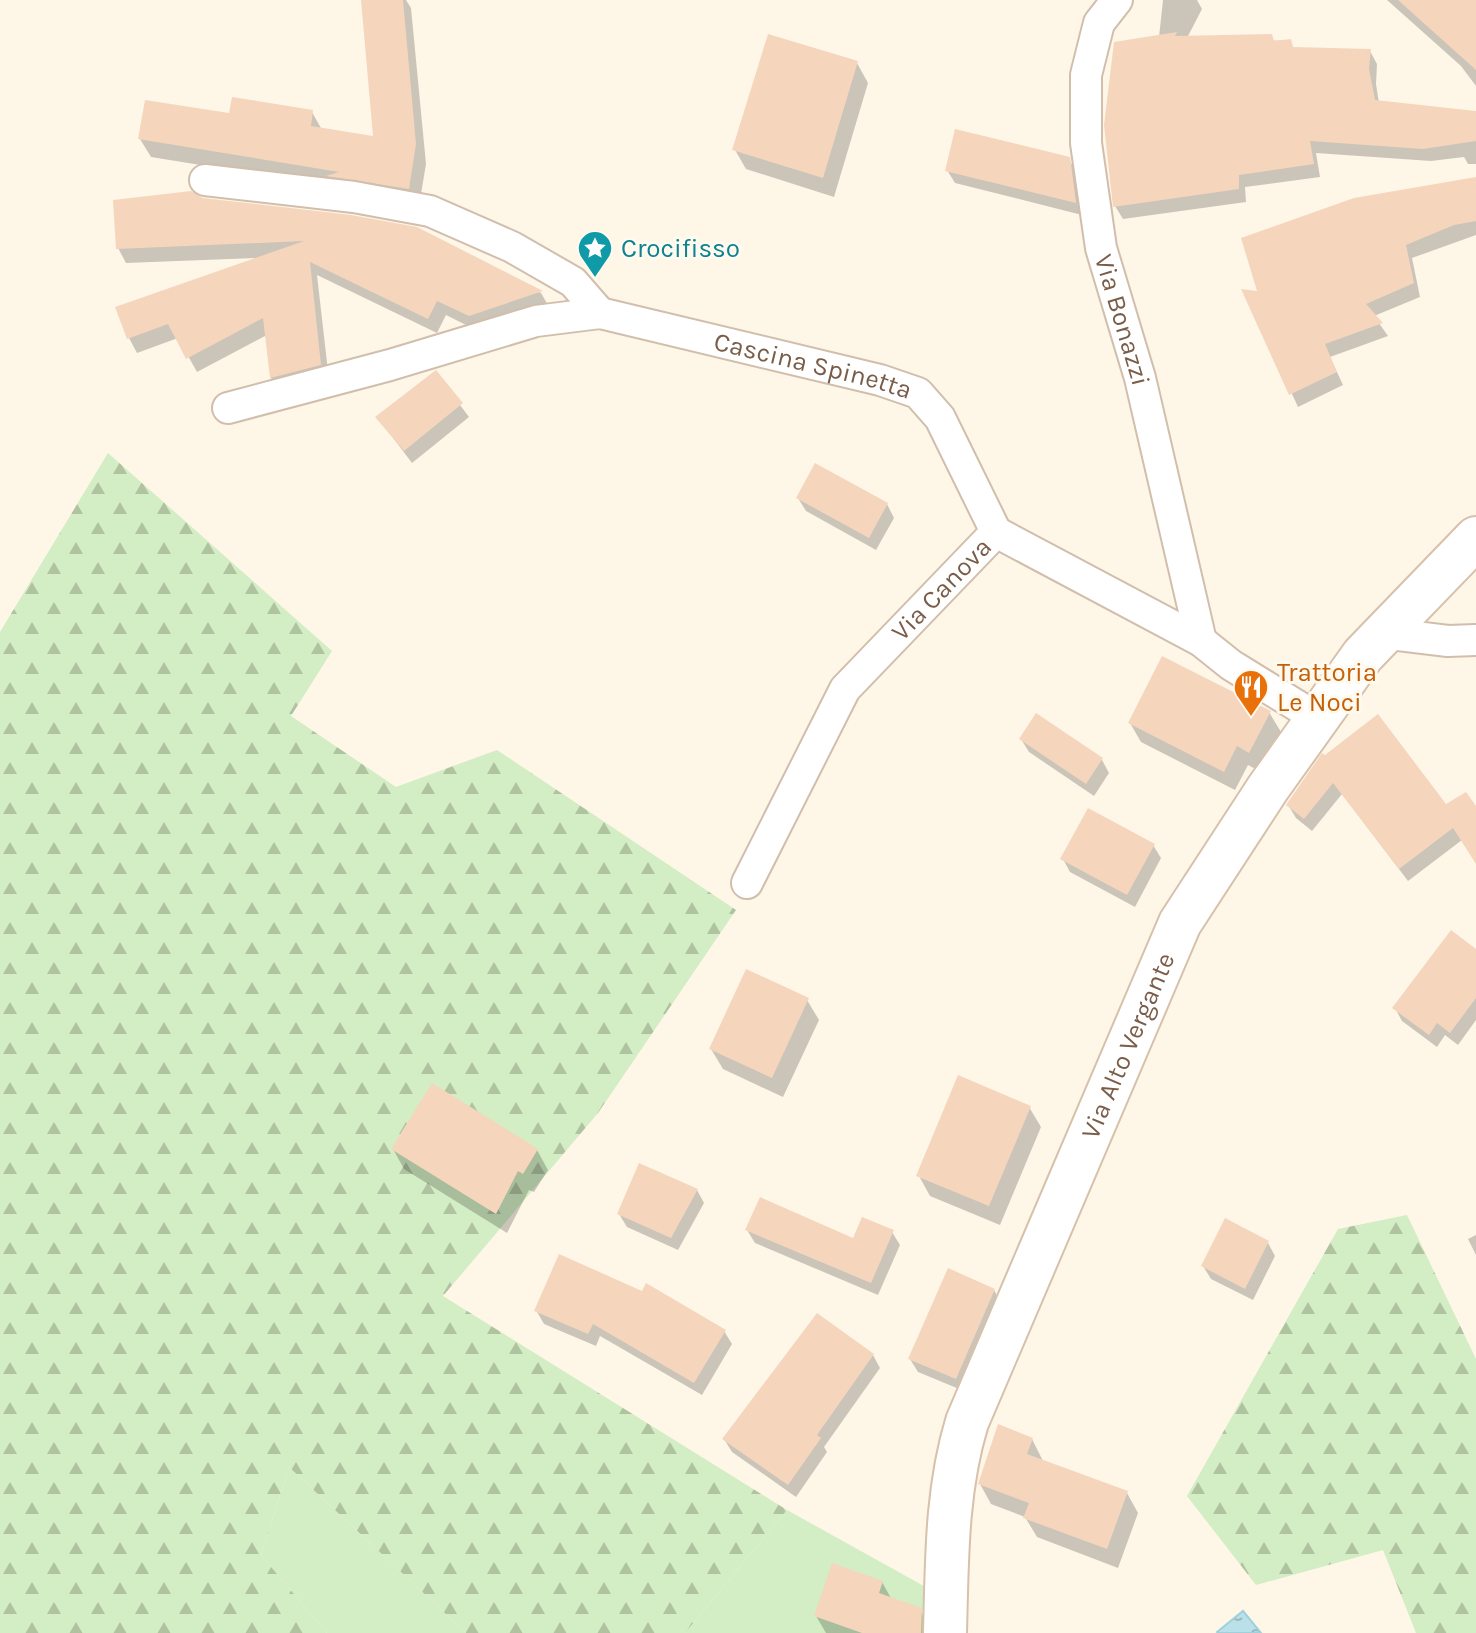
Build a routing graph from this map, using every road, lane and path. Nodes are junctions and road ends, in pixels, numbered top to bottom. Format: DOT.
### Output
graph roads {
  1 [pos="1117,0"];
  2 [pos="205,180"];
  3 [pos="600,313"];
  4 [pos="228,408"];
  5 [pos="996,532"];
  6 [pos="1476,538"];
  7 [pos="1392,630"];
  8 [pos="1476,640"];
  9 [pos="1201,641"];
  10 [pos="1317,718"];
  11 [pos="747,883"];
  12 [pos="945,1633"];
  1 -- 9 [label="street, Via Bonazzi"];
  2 -- 3 [label="street"];
  3 -- 4 [label="street, Cascina Spinetta"];
  3 -- 5 [label="street, Cascina Spinetta"];
  5 -- 9 [label="street, Via Canova"];
  5 -- 11 [label="street, Via Canova"];
  6 -- 7 [label="main road, Via Alto Vergante"];
  7 -- 8 [label="street"];
  7 -- 10 [label="main road, Via Alto Vergante"];
  9 -- 10 [label="street, Via Canova"];
  10 -- 12 [label="main road, Via Alto Vergante"];
}
